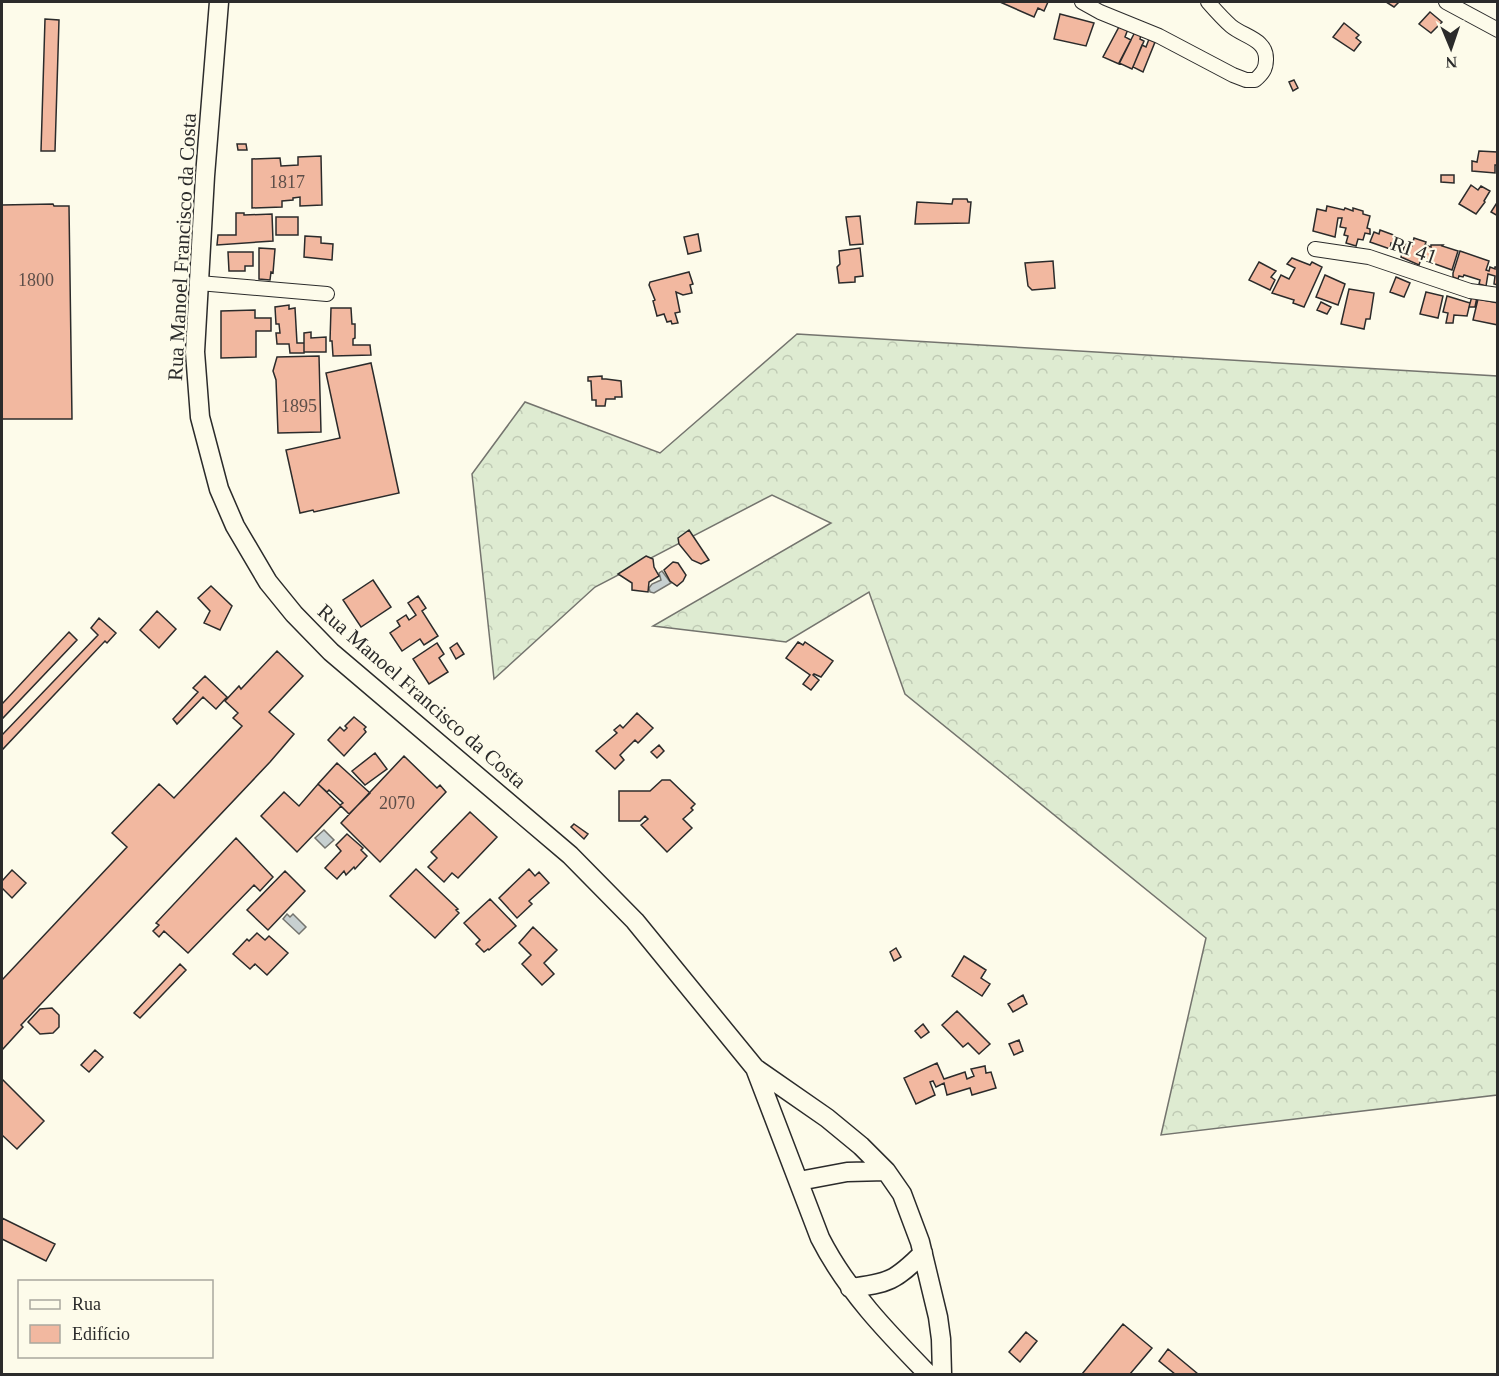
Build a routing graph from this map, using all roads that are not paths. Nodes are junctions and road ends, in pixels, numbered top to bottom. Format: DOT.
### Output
graph roads {
  1 [pos="219,2"];
  2 [pos="1082,2"];
  3 [pos="1208,2"];
  4 [pos="1446,2"];
  5 [pos="1497,30"];
  6 [pos="1315,249"];
  7 [pos="199,283"];
  8 [pos="327,294"];
  9 [pos="1497,295"];
  10 [pos="756,1068"];
  11 [pos="886,1171"];
  12 [pos="799,1181"];
  13 [pos="923,1253"];
  14 [pos="850,1288"];
  15 [pos="928,1374"];
  16 [pos="942,1374"];
  1 -- 7 [label="main road, Rua Manoel Francisco da Costa"];
  2 -- 3 [label="street"];
  4 -- 5 [label="street"];
  6 -- 9 [label="street, RI 41"];
  7 -- 8 [label="street"];
  7 -- 10 [label="main road, Rua Manoel Francisco da Costa"];
  10 -- 11 [label="main road, Rua Manoel Francisco da Costa"];
  10 -- 12 [label="main road, Rua Manoel Francisco da Costa"];
  11 -- 12 [label="main road"];
  11 -- 13 [label="main road, Rua Manoel Francisco da Costa"];
  12 -- 14 [label="main road, Rua Manoel Francisco da Costa"];
  13 -- 14 [label="main road"];
  13 -- 16 [label="main road, Rua Manoel Francisco da Costa"];
  14 -- 15 [label="main road, Rua Manoel Francisco da Costa"];
}
